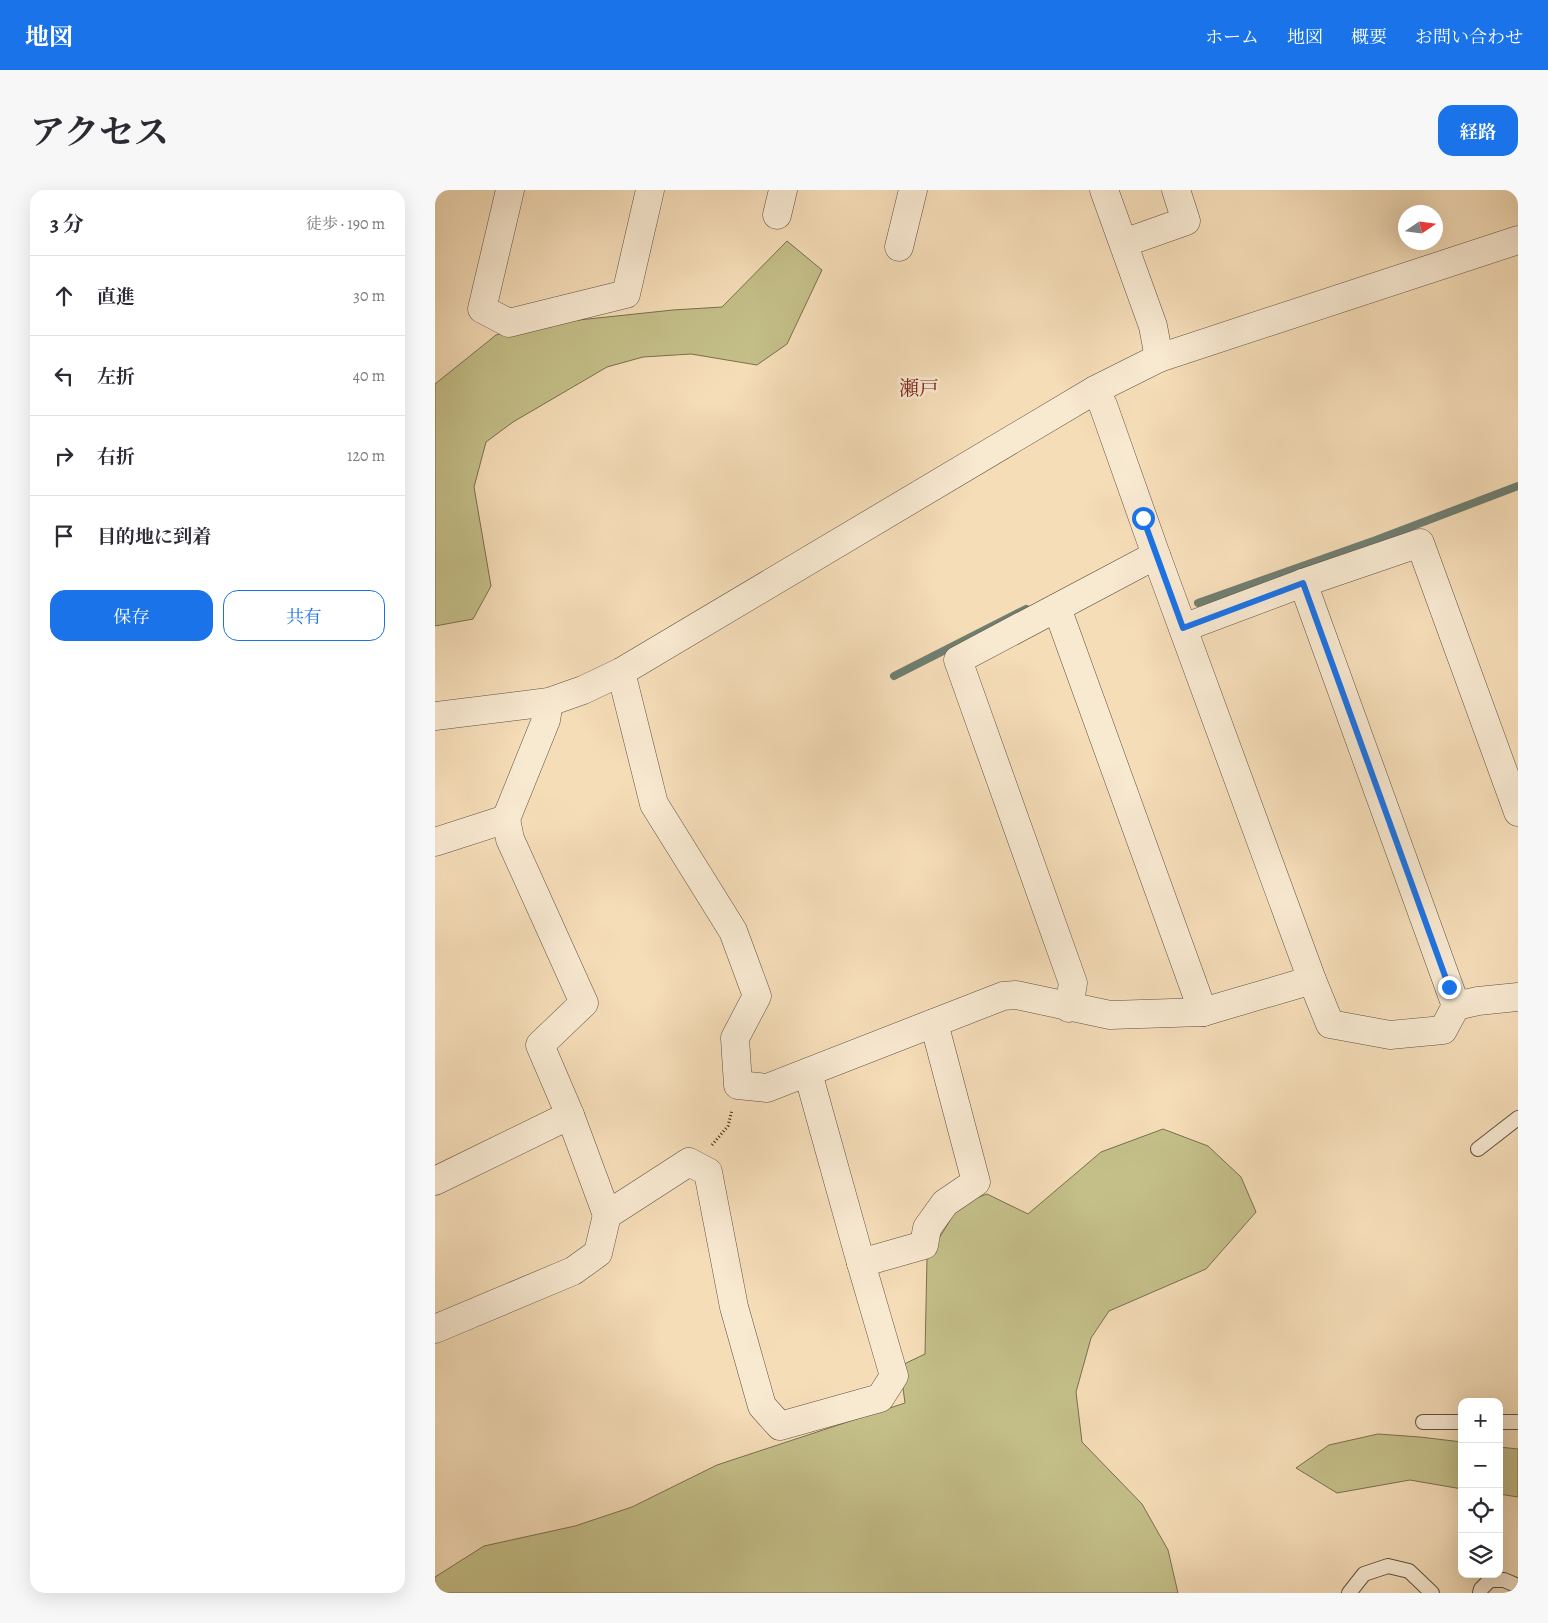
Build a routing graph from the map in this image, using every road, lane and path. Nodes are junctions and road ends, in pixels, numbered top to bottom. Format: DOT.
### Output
graph roads {
  1 [pos="510,190"];
  2 [pos="651,190"];
  3 [pos="913,190"];
  4 [pos="1104,190"];
  5 [pos="1175,190"];
  6 [pos="1518,240"];
  7 [pos="1123,243"];
  8 [pos="899,247"];
  9 [pos="1159,358"];
  10 [pos="1095,390"];
  11 [pos="1156,555"];
  12 [pos="1303,583"];
  13 [pos="1057,608"];
  14 [pos="1183,628"];
  15 [pos="621,672"];
  16 [pos="549,702"];
  17 [pos="435,716"];
  18 [pos="1518,812"];
  19 [pos="506,819"];
  20 [pos="435,842"];
  21 [pos="1312,980"];
  22 [pos="1518,997"];
  23 [pos="1456,1006"];
  24 [pos="1069,1008"];
  25 [pos="1203,1012"];
  26 [pos="934,1023"];
  27 [pos="807,1073"];
  28 [pos="738,1085"];
  29 [pos="570,1115"];
  30 [pos="1518,1118"];
  31 [pos="1478,1150"];
  32 [pos="689,1162"];
  33 [pos="435,1181"];
  34 [pos="607,1215"];
  35 [pos="861,1263"];
  36 [pos="435,1329"];
  37 [pos="1423,1422"];
  38 [pos="1458,1422"];
  39 [pos="1503,1422"];
  40 [pos="1518,1422"];
  41 [pos="1518,1586"];
  42 [pos="1349,1593"];
  43 [pos="1432,1593"];
  44 [pos="1480,1593"];
  1 -- 2 [label="street"];
  3 -- 8 [label="street"];
  4 -- 7 [label="street"];
  5 -- 7 [label="street"];
  6 -- 9 [label="street"];
  7 -- 9 [label="street"];
  9 -- 10 [label="street"];
  10 -- 11 [label="street"];
  10 -- 15 [label="street"];
  11 -- 13 [label="street"];
  11 -- 14 [label="street"];
  12 -- 14 [label="street"];
  12 -- 18 [label="street"];
  12 -- 23 [label="street"];
  13 -- 24 [label="street"];
  13 -- 25 [label="street"];
  14 -- 21 [label="street"];
  15 -- 16 [label="street"];
  15 -- 28 [label="street"];
  16 -- 17 [label="street"];
  16 -- 19 [label="street"];
  19 -- 20 [label="street"];
  19 -- 29 [label="street"];
  21 -- 23 [label="street"];
  21 -- 25 [label="street"];
  22 -- 23 [label="street"];
  24 -- 25 [label="street"];
  24 -- 26 [label="street"];
  26 -- 27 [label="street"];
  26 -- 35 [label="street"];
  27 -- 28 [label="street"];
  27 -- 35 [label="street"];
  28 -- 32 [label="path"];
  29 -- 33 [label="street"];
  29 -- 34 [label="street"];
  30 -- 31 [label="lane"];
  32 -- 34 [label="street"];
  32 -- 35 [label="street"];
  34 -- 36 [label="street"];
  37 -- 38 [label="lane"];
  39 -- 40 [label="lane"];
  41 -- 44 [label="lane"];
  42 -- 43 [label="lane"];
}
